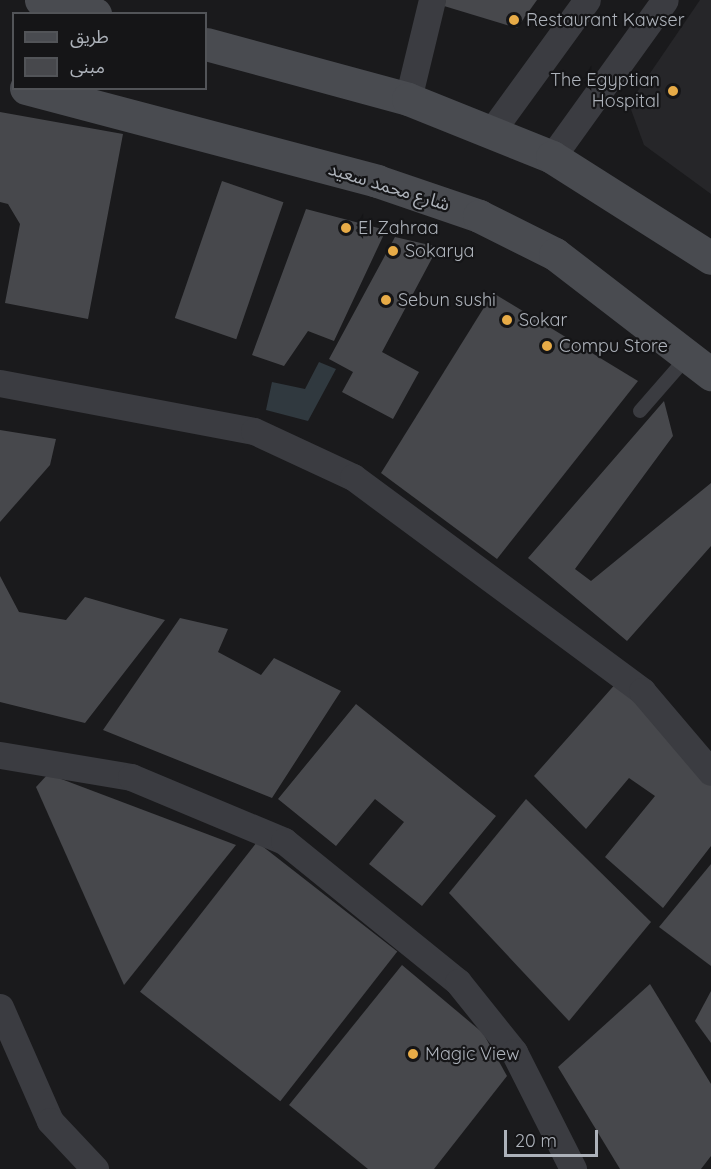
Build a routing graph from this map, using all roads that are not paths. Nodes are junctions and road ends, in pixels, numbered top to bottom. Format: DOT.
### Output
graph roads {
  1 [pos="432,0"];
  2 [pos="588,0"];
  3 [pos="665,0"];
  4 [pos="207,44"];
  5 [pos="35,90"];
  6 [pos="408,99"];
  7 [pos="491,132"];
  8 [pos="552,157"];
  9 [pos="711,258"];
  10 [pos="699,365"];
  11 [pos="0,383"];
  12 [pos="640,411"];
  13 [pos="0,755"];
  14 [pos="711,772"];
  15 [pos="0,1007"];
  16 [pos="95,1169"];
  17 [pos="573,1169"];
  1 -- 6 [label="street"];
  2 -- 7 [label="street"];
  3 -- 8 [label="street"];
  4 -- 6 [label="street"];
  5 -- 10 [label="street, شارع محمد سعيد"];
  6 -- 7 [label="street"];
  7 -- 8 [label="street"];
  8 -- 9 [label="street"];
  10 -- 12 [label="lane"];
  11 -- 14 [label="street"];
  13 -- 17 [label="street"];
  15 -- 16 [label="street"];
}
